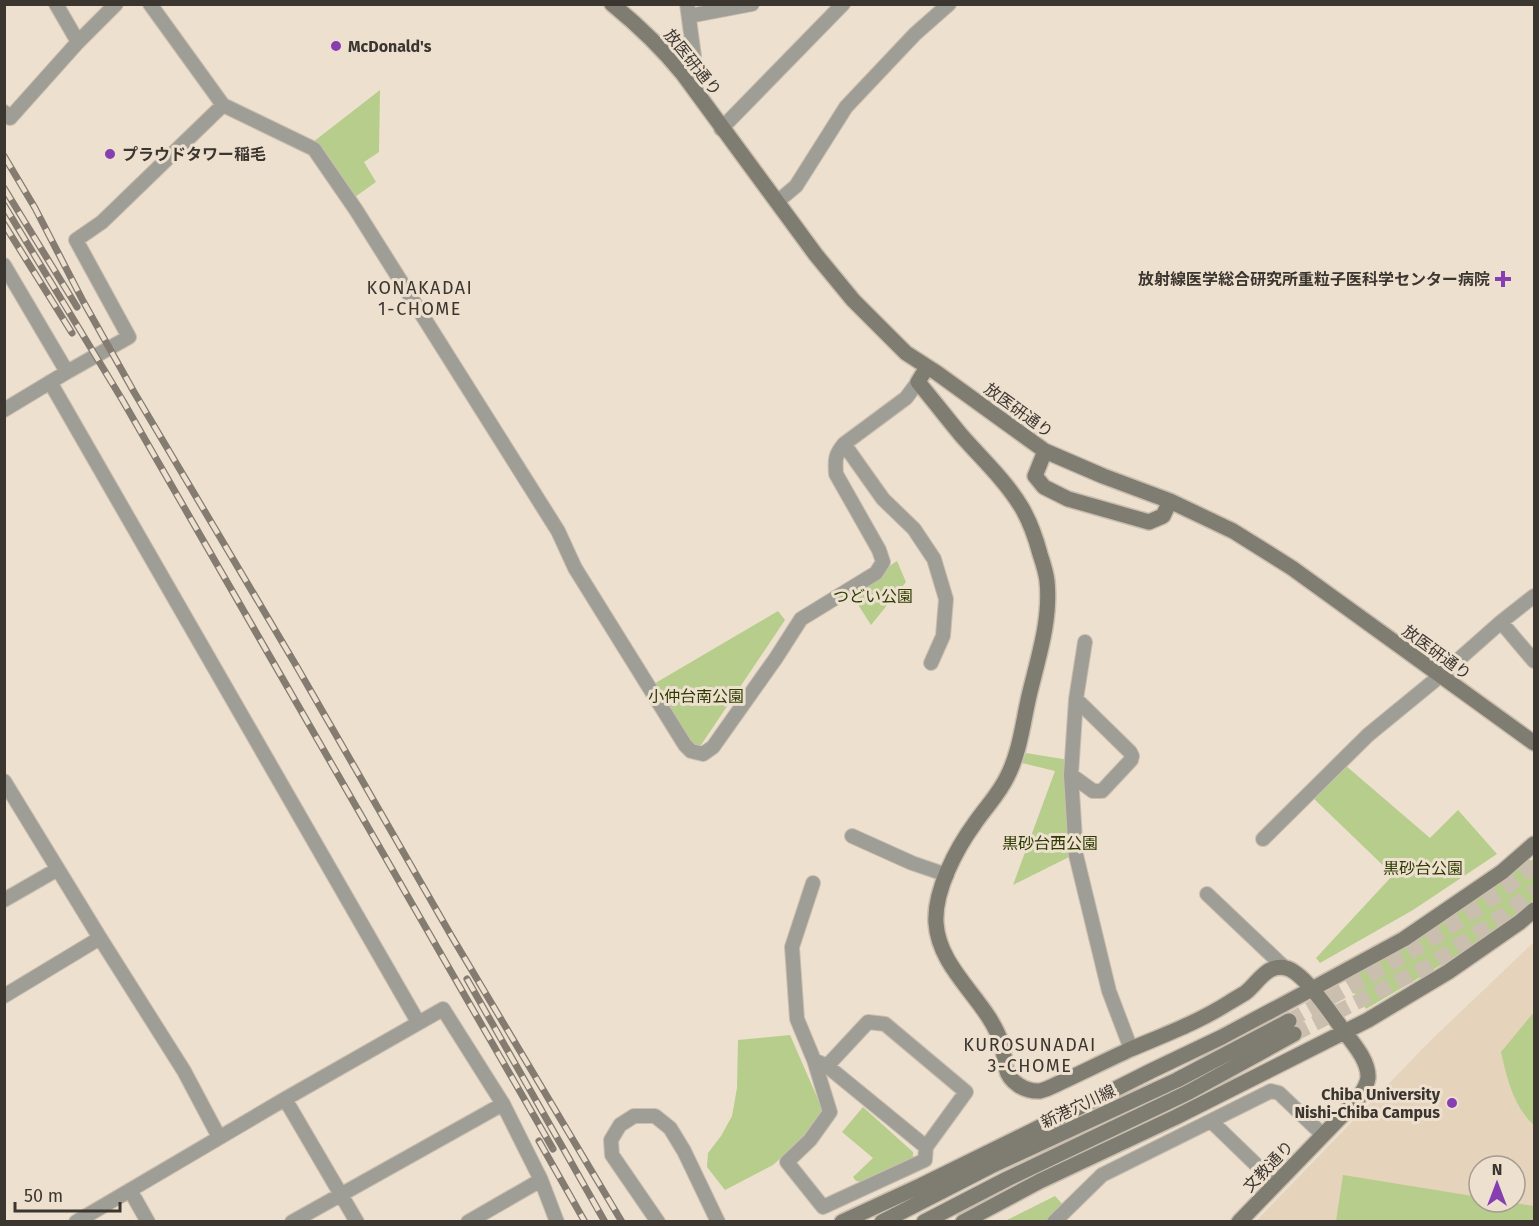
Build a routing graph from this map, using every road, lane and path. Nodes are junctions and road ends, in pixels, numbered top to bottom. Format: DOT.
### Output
graph roads {
  1 [pos="56,4"];
  2 [pos="116,4"];
  3 [pos="150,4"];
  4 [pos="612,4"];
  5 [pos="752,4"];
  6 [pos="843,4"];
  7 [pos="949,4"];
  8 [pos="688,10"];
  9 [pos="78,42"];
  10 [pos="683,74"];
  11 [pos="223,105"];
  12 [pos="4,112"];
  13 [pos="722,129"];
  14 [pos="777,202"];
  15 [pos="4,265"];
  16 [pos="927,366"];
  17 [pos="67,372"];
  18 [pos="50,382"];
  19 [pos="918,382"];
  20 [pos="6,406"];
  21 [pos="844,444"];
  22 [pos="1045,451"];
  23 [pos="1170,501"];
  24 [pos="1534,596"];
  25 [pos="1501,622"];
  26 [pos="1085,642"];
  27 [pos="1534,661"];
  28 [pos="931,663"];
  29 [pos="1440,676"];
  30 [pos="1076,699"];
  31 [pos="1534,743"];
  32 [pos="1071,775"];
  33 [pos="4,781"];
  34 [pos="852,836"];
  35 [pos="1263,839"];
  36 [pos="1534,844"];
  37 [pos="58,869"];
  38 [pos="946,875"];
  39 [pos="813,883"];
  40 [pos="1207,894"];
  41 [pos="4,900"];
  42 [pos="1534,910"];
  43 [pos="100,938"];
  44 [pos="1285,968"];
  45 [pos="1312,989"];
  46 [pos="4,996"];
  47 [pos="418,1022"];
  48 [pos="1345,1032"];
  49 [pos="1131,1049"];
  50 [pos="820,1063"];
  51 [pos="285,1099"];
  52 [pos="503,1104"];
  53 [pos="1211,1121"];
  54 [pos="1323,1135"];
  55 [pos="219,1137"];
  56 [pos="926,1147"];
  57 [pos="541,1180"];
  58 [pos="1276,1184"];
  59 [pos="130,1190"];
  60 [pos="341,1193"];
  61 [pos="76,1221"];
  62 [pos="148,1221"];
  63 [pos="292,1221"];
  64 [pos="357,1221"];
  65 [pos="468,1221"];
  66 [pos="557,1221"];
  67 [pos="658,1221"];
  68 [pos="718,1221"];
  69 [pos="842,1221"];
  70 [pos="882,1221"];
  71 [pos="924,1221"];
  72 [pos="963,1221"];
  73 [pos="1054,1221"];
  74 [pos="1239,1221"];
  1 -- 9 [label="street"];
  2 -- 9 [label="street"];
  3 -- 11 [label="street"];
  4 -- 10 [label="street, 放医研通り"];
  5 -- 8 [label="street"];
  6 -- 13 [label="street"];
  7 -- 14 [label="street"];
  8 -- 10 [label="street"];
  9 -- 12 [label="street"];
  10 -- 13 [label="street, 放医研通り"];
  11 -- 17 [label="street"];
  11 -- 21 [label="street"];
  13 -- 14 [label="street, 放医研通り"];
  14 -- 16 [label="street, 放医研通り"];
  15 -- 17 [label="street"];
  16 -- 19 [label="street"];
  16 -- 22 [label="street, 放医研通り"];
  17 -- 18 [label="street"];
  18 -- 20 [label="street"];
  18 -- 47 [label="street"];
  19 -- 21 [label="street"];
  19 -- 38 [label="street"];
  21 -- 28 [label="street"];
  22 -- 23 [label="street, 放医研通り"];
  22 -- 23 [label="street"];
  23 -- 29 [label="street, 放医研通り"];
  24 -- 25 [label="street"];
  25 -- 27 [label="street"];
  25 -- 29 [label="street"];
  26 -- 30 [label="street"];
  29 -- 31 [label="street, 放医研通り"];
  29 -- 35 [label="street"];
  30 -- 32 [label="street"];
  30 -- 32 [label="street"];
  32 -- 49 [label="street"];
  33 -- 37 [label="street"];
  34 -- 38 [label="street"];
  36 -- 45 [label="street"];
  37 -- 41 [label="street"];
  37 -- 43 [label="street"];
  38 -- 49 [label="street"];
  39 -- 50 [label="street"];
  40 -- 44 [label="street"];
  42 -- 48 [label="street"];
  43 -- 46 [label="street"];
  43 -- 55 [label="street"];
  44 -- 45 [label="street, 文教通り"];
  44 -- 49 [label="street"];
  45 -- 48 [label="street, 文教通り"];
  45 -- 69 [label="street"];
  47 -- 51 [label="street"];
  47 -- 52 [label="street"];
  48 -- 54 [label="street, 文教通り"];
  48 -- 72 [label="street"];
  50 -- 56 [label="street"];
  50 -- 56 [label="street"];
  50 -- 56 [label="street"];
  51 -- 55 [label="street"];
  51 -- 60 [label="street"];
  52 -- 57 [label="street"];
  52 -- 60 [label="street"];
  53 -- 54 [label="street"];
  53 -- 58 [label="street"];
  53 -- 73 [label="street"];
  54 -- 58 [label="street, 文教通り"];
  55 -- 59 [label="street"];
  57 -- 65 [label="street"];
  57 -- 66 [label="street"];
  58 -- 74 [label="street, 文教通り"];
  59 -- 61 [label="street"];
  59 -- 62 [label="street"];
  60 -- 63 [label="street"];
  60 -- 64 [label="street"];
  67 -- 68 [label="street"];
  70 -- 71 [label="street, 新港穴川線"];
}
